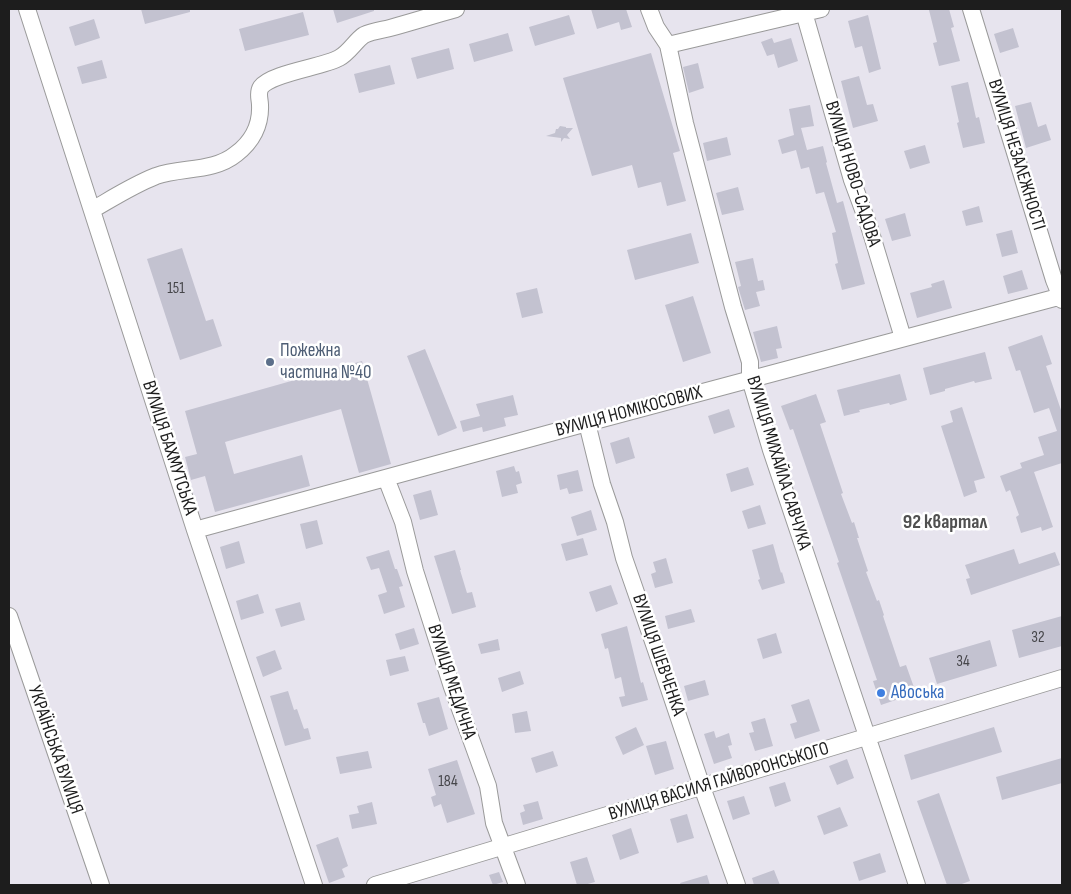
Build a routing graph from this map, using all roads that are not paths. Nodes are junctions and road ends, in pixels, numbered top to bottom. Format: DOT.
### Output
graph roads {
  1 [pos="27,9"];
  2 [pos="456,9"];
  3 [pos="650,9"];
  4 [pos="821,9"];
  5 [pos="971,9"];
  6 [pos="803,11"];
  7 [pos="668,45"];
  8 [pos="92,210"];
  9 [pos="1062,297"];
  10 [pos="903,338"];
  11 [pos="750,379"];
  12 [pos="587,422"];
  13 [pos="386,478"];
  14 [pos="195,530"];
  15 [pos="9,616"];
  16 [pos="1062,678"];
  17 [pos="867,737"];
  18 [pos="702,787"];
  19 [pos="504,847"];
  20 [pos="101,885"];
  21 [pos="314,885"];
  22 [pos="375,885"];
  23 [pos="517,885"];
  24 [pos="737,885"];
  25 [pos="917,885"];
  1 -- 8 [label="street, ВУЛИЦЯ БАХМУТСЬКА"];
  2 -- 8 [label="street"];
  3 -- 7 [label="street, ВУЛИЦЯ МИХАЙЛА САВЧУКА"];
  4 -- 6 [label="street"];
  5 -- 9 [label="street, ВУЛИЦЯ НЕЗАЛЕЖНОСТІ"];
  6 -- 7 [label="street"];
  6 -- 10 [label="street, ВУЛИЦЯ НОВО-САДОВА"];
  7 -- 11 [label="street, ВУЛИЦЯ МИХАЙЛА САВЧУКА"];
  8 -- 14 [label="street, ВУЛИЦЯ БАХМУТСЬКА"];
  9 -- 10 [label="street, ВУЛИЦЯ НОМІКОСОВИХ"];
  10 -- 11 [label="street, ВУЛИЦЯ НОМІКОСОВИХ"];
  11 -- 12 [label="street, ВУЛИЦЯ НОМІКОСОВИХ"];
  11 -- 17 [label="street, ВУЛИЦЯ МИХАЙЛА САВЧУКА"];
  12 -- 13 [label="street, ВУЛИЦЯ НОМІКОСОВИХ"];
  12 -- 18 [label="street, ВУЛИЦЯ ШЕВЧЕНКА"];
  13 -- 14 [label="street, ВУЛИЦЯ НОМІКОСОВИХ"];
  13 -- 19 [label="street, ВУЛИЦЯ МЕДИЧНА"];
  14 -- 21 [label="street, ВУЛИЦЯ БАХМУТСЬКА"];
  15 -- 20 [label="street, УКРАЇНСЬКА ВУЛИЦЯ"];
  16 -- 17 [label="street, ВУЛИЦЯ ВАСИЛЯ ГАЙВОРОНСЬКОГО"];
  17 -- 18 [label="street, ВУЛИЦЯ ВАСИЛЯ ГАЙВОРОНСЬКОГО"];
  17 -- 25 [label="street, ВУЛИЦЯ МИХАЙЛА САВЧУКА"];
  18 -- 19 [label="street, ВУЛИЦЯ ВАСИЛЯ ГАЙВОРОНСЬКОГО"];
  18 -- 24 [label="street, ВУЛИЦЯ ШЕВЧЕНКА"];
  19 -- 22 [label="street, ВУЛИЦЯ ВАСИЛЯ ГАЙВОРОНСЬКОГО"];
  19 -- 23 [label="street, ВУЛИЦЯ МЕДИЧНА"];
}
